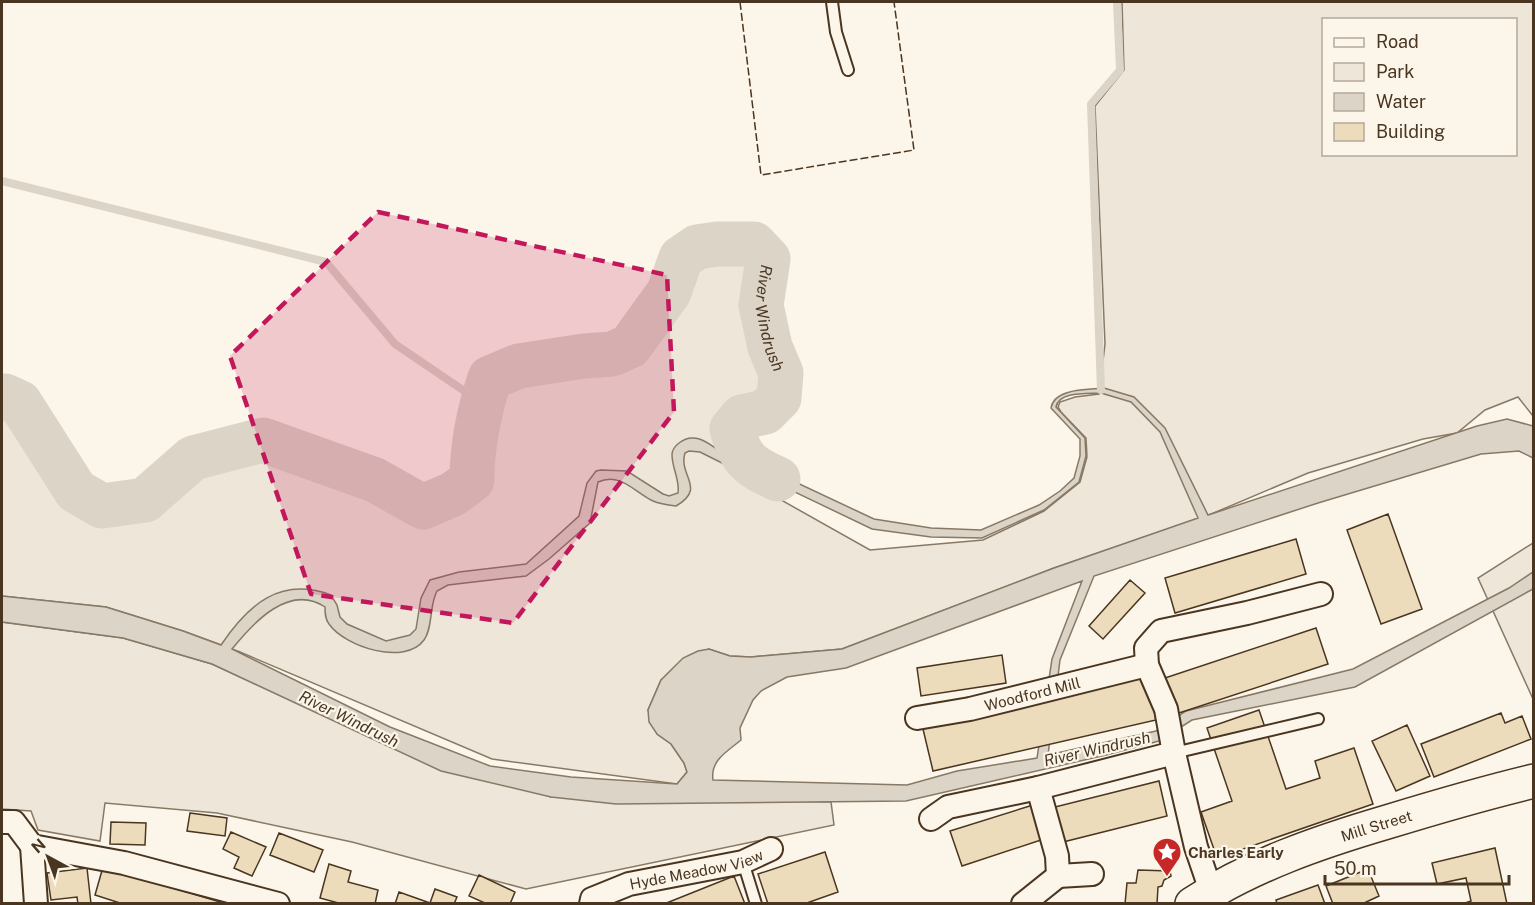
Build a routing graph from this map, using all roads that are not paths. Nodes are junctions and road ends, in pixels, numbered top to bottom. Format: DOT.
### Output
graph roads {
  1 [pos="832,2"];
  2 [pos="848,70"];
  3 [pos="1321,594"];
  4 [pos="1147,665"];
  5 [pos="917,718"];
  6 [pos="1318,718"];
  7 [pos="1174,749"];
  8 [pos="1533,781"];
  9 [pos="1038,788"];
  10 [pos="931,819"];
  11 [pos="2,822"];
  12 [pos="33,846"];
  13 [pos="771,849"];
  14 [pos="743,862"];
  15 [pos="1092,874"];
  16 [pos="1058,876"];
  17 [pos="1202,897"];
  18 [pos="36,903"];
  19 [pos="278,903"];
  20 [pos="591,903"];
  21 [pos="756,903"];
  22 [pos="1023,903"];
  1 -- 2 [label="lane"];
  3 -- 4 [label="street"];
  4 -- 5 [label="street, Woodford Mill"];
  4 -- 7 [label="street"];
  6 -- 7 [label="lane"];
  7 -- 9 [label="street"];
  7 -- 17 [label="street"];
  8 -- 17 [label="main road, Mill Street"];
  9 -- 10 [label="street"];
  9 -- 16 [label="street"];
  11 -- 12 [label="street"];
  12 -- 18 [label="street"];
  12 -- 19 [label="street"];
  13 -- 14 [label="street, Hyde Meadow View"];
  14 -- 20 [label="street, Hyde Meadow View"];
  14 -- 21 [label="lane"];
  15 -- 16 [label="street"];
  16 -- 22 [label="street"];
}
